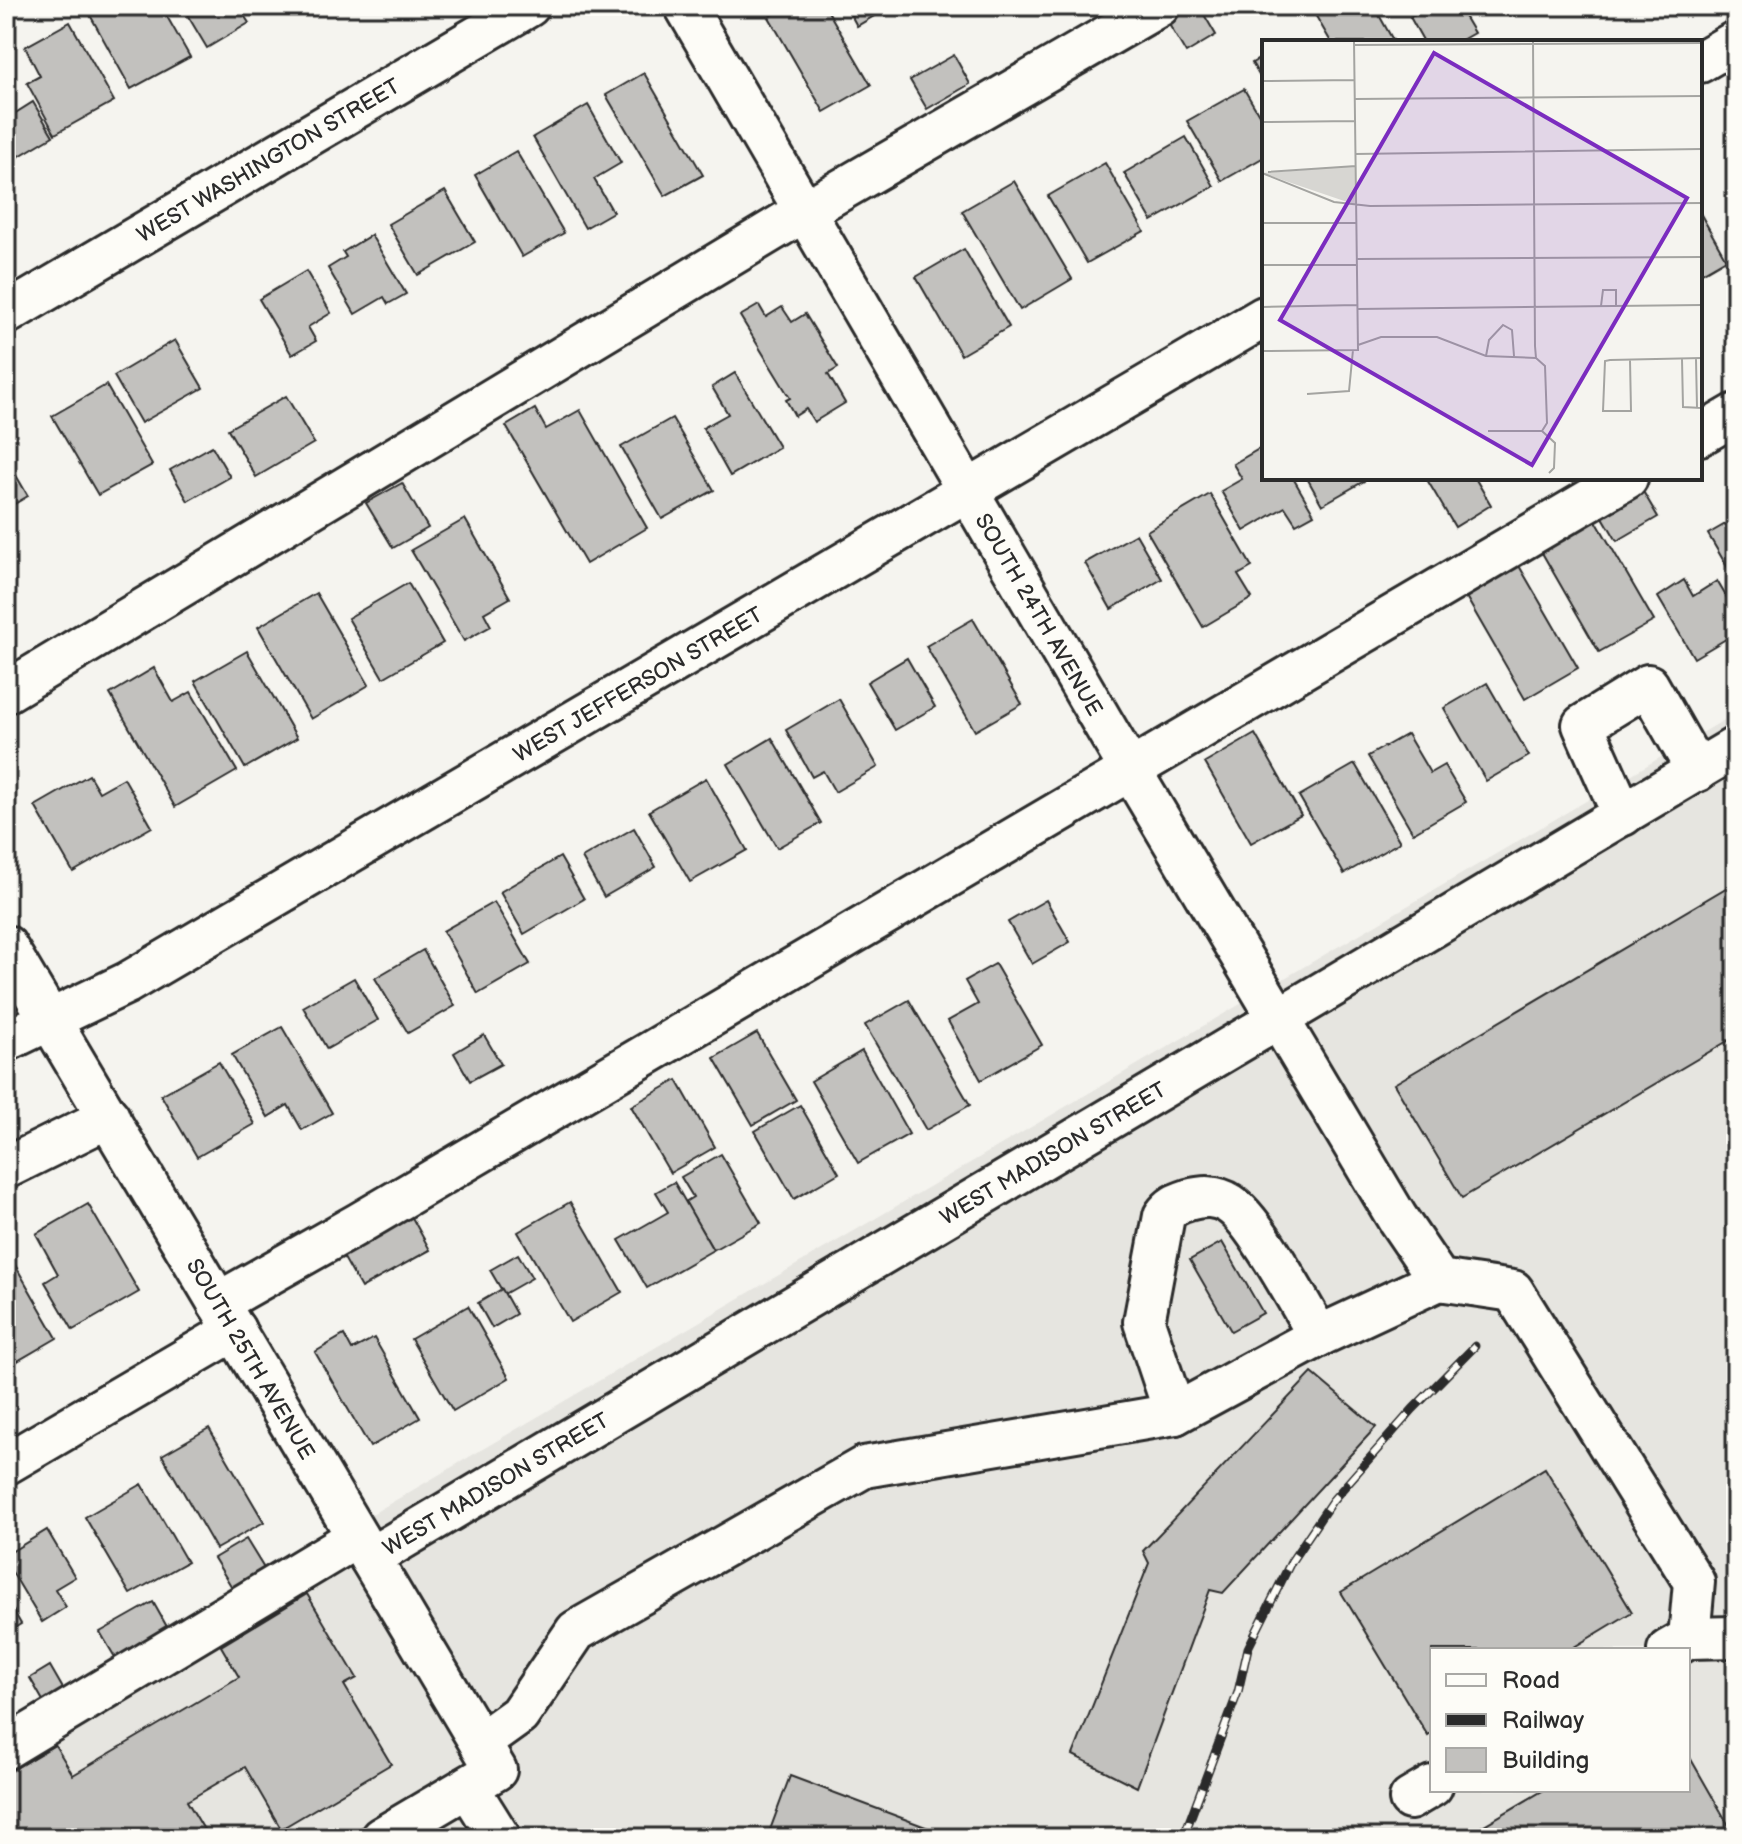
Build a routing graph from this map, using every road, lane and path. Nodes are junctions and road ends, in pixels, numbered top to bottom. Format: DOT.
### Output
graph roads {
  1 [pos="529,6"];
  2 [pos="685,6"];
  3 [pos="1159,6"];
  4 [pos="1736,41"];
  5 [pos="1702,61"];
  6 [pos="803,212"];
  7 [pos="6,314"];
  8 [pos="1262,318"];
  9 [pos="1736,414"];
  10 [pos="1702,434"];
  11 [pos="1624,480"];
  12 [pos="966,490"];
  13 [pos="6,692"];
  14 [pos="1736,747"];
  15 [pos="1131,771"];
  16 [pos="1697,771"];
  17 [pos="1623,815"];
  18 [pos="6,946"];
  19 [pos="1279,1018"];
  20 [pos="51,1020"];
  21 [pos="6,1041"];
  22 [pos="109,1117"];
  23 [pos="6,1168"];
  24 [pos="1439,1280"];
  25 [pos="226,1317"];
  26 [pos="1319,1336"];
  27 [pos="1175,1414"];
  28 [pos="6,1464"];
  29 [pos="364,1547"];
  30 [pos="1736,1637"];
  31 [pos="1678,1644"];
  32 [pos="6,1748"];
  33 [pos="481,1766"];
  34 [pos="381,1838"];
  35 [pos="500,1838"];
  1 -- 7 [label="street, WEST WASHINGTON STREET"];
  2 -- 6 [label="street, SOUTH 24TH AVENUE"];
  3 -- 6 [label="street"];
  4 -- 5 [label="street"];
  6 -- 12 [label="street, SOUTH 24TH AVENUE"];
  6 -- 13 [label="street"];
  8 -- 12 [label="street, WEST JEFFERSON STREET"];
  9 -- 10 [label="street"];
  11 -- 15 [label="street"];
  12 -- 15 [label="street, SOUTH 24TH AVENUE"];
  12 -- 20 [label="street, WEST JEFFERSON STREET"];
  14 -- 16 [label="street, WEST MADISON STREET"];
  15 -- 19 [label="street, SOUTH 24TH AVENUE"];
  15 -- 25 [label="street"];
  16 -- 17 [label="street, WEST MADISON STREET"];
  16 -- 17 [label="street"];
  17 -- 19 [label="street, WEST MADISON STREET"];
  18 -- 20 [label="street, SOUTH 25TH AVENUE"];
  19 -- 24 [label="street, SOUTH 24TH AVENUE"];
  19 -- 29 [label="street, WEST MADISON STREET"];
  20 -- 21 [label="street, WEST JEFFERSON STREET"];
  20 -- 22 [label="street, SOUTH 25TH AVENUE"];
  22 -- 23 [label="street"];
  22 -- 25 [label="street, SOUTH 25TH AVENUE"];
  24 -- 26 [label="street"];
  24 -- 31 [label="street"];
  25 -- 28 [label="street"];
  25 -- 29 [label="street, SOUTH 25TH AVENUE"];
  26 -- 27 [label="street"];
  26 -- 27 [label="street"];
  27 -- 33 [label="street"];
  29 -- 32 [label="street, WEST MADISON STREET"];
  29 -- 33 [label="street, SOUTH 25TH AVENUE"];
  30 -- 31 [label="street"];
  33 -- 34 [label="street"];
  33 -- 35 [label="street, SOUTH 25TH AVENUE"];
}
